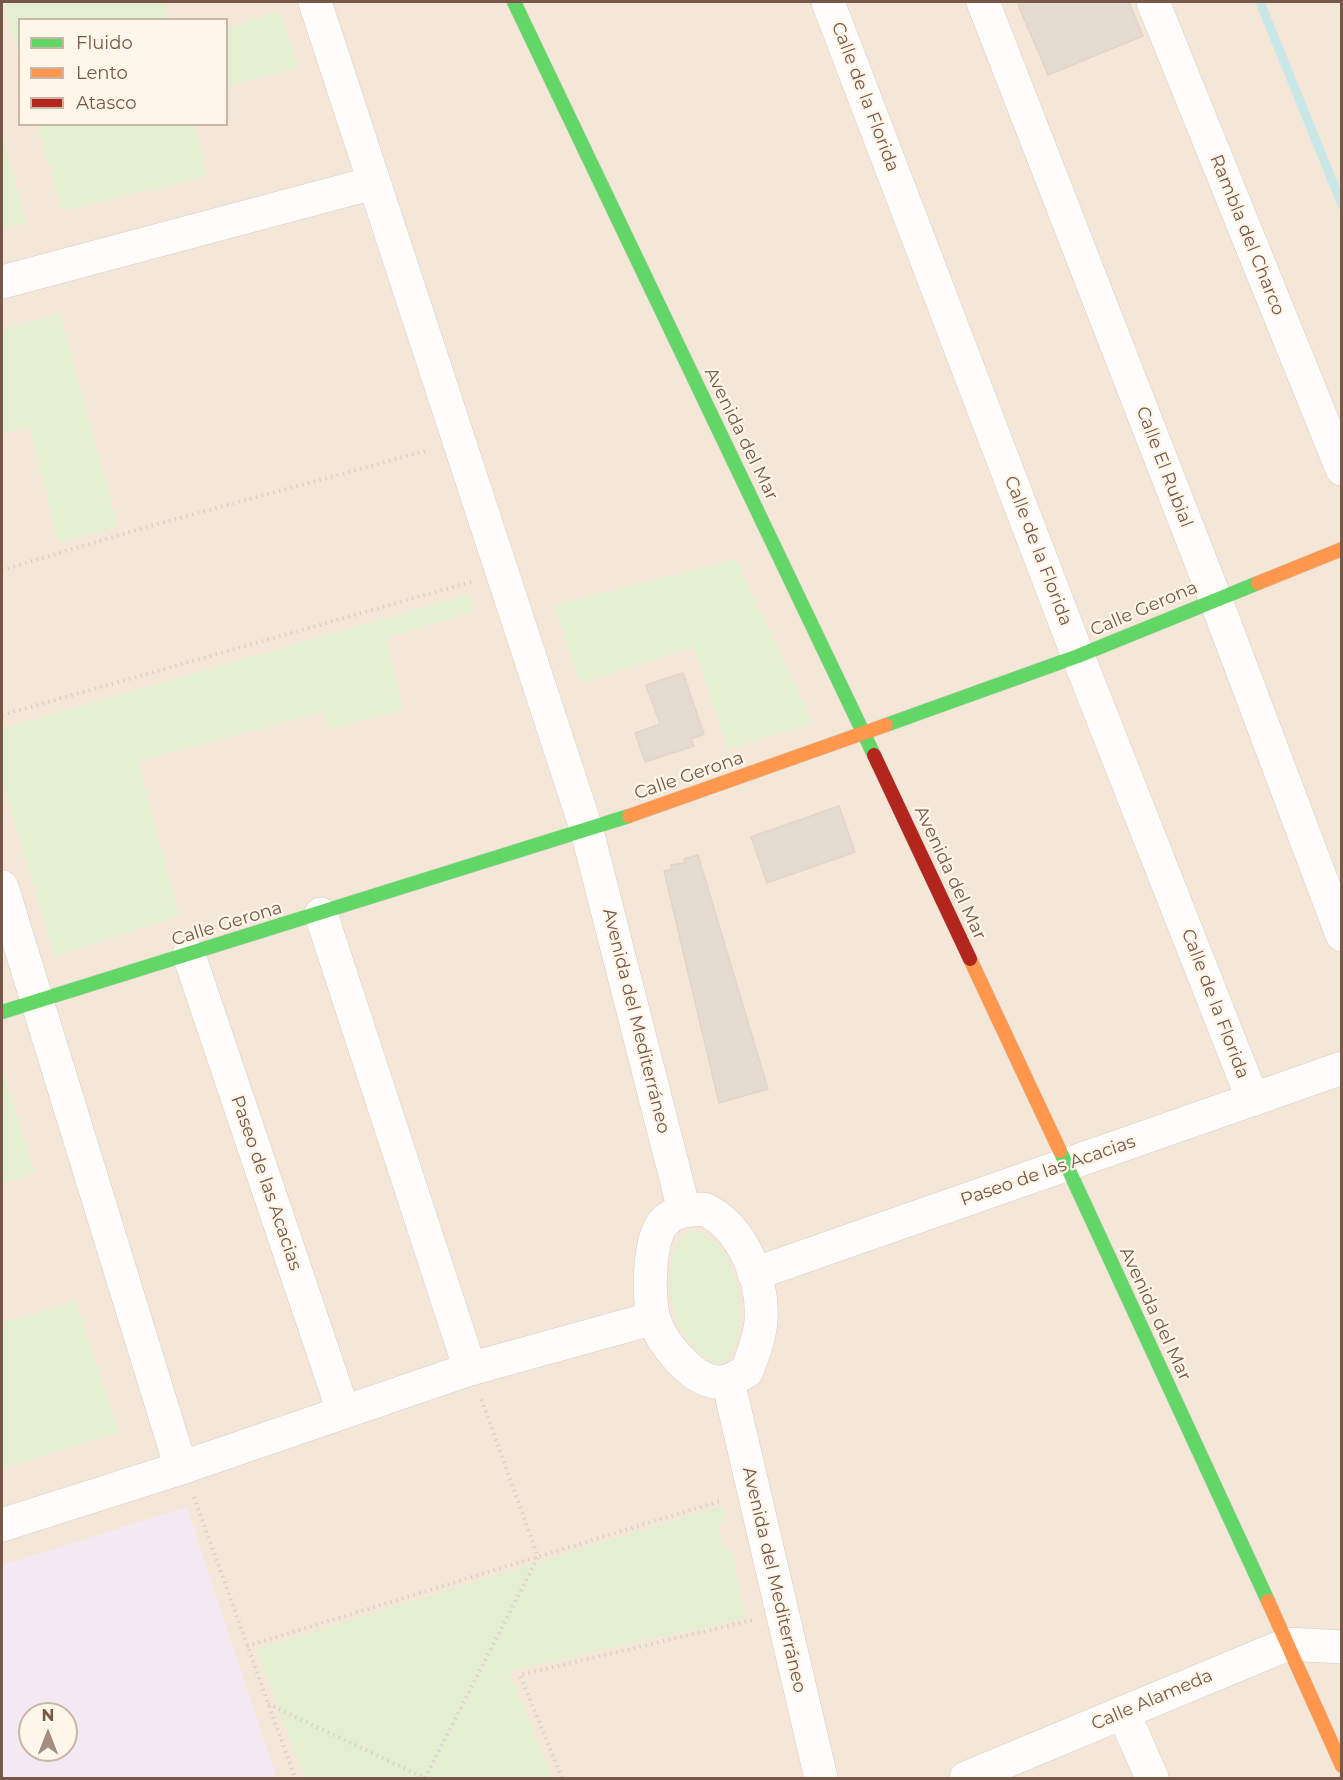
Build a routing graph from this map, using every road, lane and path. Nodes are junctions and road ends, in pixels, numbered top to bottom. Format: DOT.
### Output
graph roads {
  1 [pos="315,2"];
  2 [pos="514,2"];
  3 [pos="828,2"];
  4 [pos="983,2"];
  5 [pos="1153,2"];
  6 [pos="374,183"];
  7 [pos="2,282"];
  8 [pos="459,442"];
  9 [pos="1341,469"];
  10 [pos="1341,549"];
  11 [pos="2,570"];
  12 [pos="502,573"];
  13 [pos="1215,598"];
  14 [pos="1078,656"];
  15 [pos="2,715"];
  16 [pos="865,734"];
  17 [pos="587,831"];
  18 [pos="2,887"];
  19 [pos="321,914"];
  20 [pos="1341,934"];
  21 [pos="189,955"];
  22 [pos="36,1002"];
  23 [pos="2,1012"];
  24 [pos="1341,1068"];
  25 [pos="1253,1100"];
  26 [pos="1066,1165"];
  27 [pos="684,1210"];
  28 [pos="754,1274"];
  29 [pos="654,1318"];
  30 [pos="470,1369"];
  31 [pos="728,1381"];
  32 [pos="343,1411"];
  33 [pos="181,1468"];
  34 [pos="725,1500"];
  35 [pos="2,1525"];
  36 [pos="538,1557"];
  37 [pos="753,1620"];
  38 [pos="1288,1644"];
  39 [pos="248,1646"];
  40 [pos="1341,1647"];
  41 [pos="268,1703"];
  42 [pos="1123,1712"];
  43 [pos="1341,1766"];
  44 [pos="295,1779"];
  45 [pos="425,1779"];
  46 [pos="562,1779"];
  47 [pos="821,1779"];
  48 [pos="966,1779"];
  49 [pos="1152,1779"];
  1 -- 6 [label="street, Avenida del Mediterráneo"];
  2 -- 16 [label="street, Avenida del Mar"];
  3 -- 14 [label="street, Calle de la Florida"];
  4 -- 13 [label="street, Calle El Rubial"];
  5 -- 9 [label="street, Rambla del Charco"];
  6 -- 7 [label="street"];
  6 -- 8 [label="street, Avenida del Mediterráneo"];
  8 -- 11 [label="path"];
  8 -- 12 [label="street, Avenida del Mediterráneo"];
  10 -- 13 [label="street, Calle Gerona"];
  12 -- 15 [label="path"];
  12 -- 17 [label="street, Avenida del Mediterráneo"];
  13 -- 14 [label="street, Calle Gerona"];
  13 -- 20 [label="street, Calle El Rubial"];
  14 -- 16 [label="street, Calle Gerona"];
  14 -- 25 [label="street, Calle de la Florida"];
  16 -- 17 [label="street, Calle Gerona"];
  16 -- 26 [label="street, Avenida del Mar"];
  17 -- 19 [label="street, Calle Gerona"];
  17 -- 27 [label="street, Avenida del Mediterráneo"];
  18 -- 22 [label="street"];
  19 -- 21 [label="street, Calle Gerona"];
  19 -- 30 [label="street"];
  21 -- 22 [label="street, Calle Gerona"];
  21 -- 32 [label="street, Paseo de las Acacias"];
  22 -- 23 [label="street, Calle Gerona"];
  22 -- 33 [label="street"];
  24 -- 25 [label="street, Paseo de las Acacias"];
  25 -- 26 [label="street, Paseo de las Acacias"];
  26 -- 28 [label="street, Paseo de las Acacias"];
  26 -- 38 [label="street, Avenida del Mar"];
  27 -- 28 [label="street"];
  27 -- 29 [label="street"];
  28 -- 31 [label="street"];
  29 -- 30 [label="street"];
  29 -- 31 [label="street"];
  30 -- 32 [label="street"];
  30 -- 36 [label="path"];
  31 -- 47 [label="street, Avenida del Mediterráneo"];
  32 -- 33 [label="street"];
  33 -- 35 [label="street"];
  33 -- 39 [label="path"];
  34 -- 36 [label="path"];
  36 -- 39 [label="path"];
  36 -- 45 [label="path"];
  37 -- 46 [label="path"];
  38 -- 40 [label="street, Calle Alameda"];
  38 -- 42 [label="street, Calle Alameda"];
  38 -- 43 [label="street, Avenida del Mar"];
  39 -- 41 [label="path"];
  41 -- 44 [label="path"];
  41 -- 45 [label="path"];
  42 -- 48 [label="street, Calle Alameda"];
  42 -- 49 [label="street"];
}
